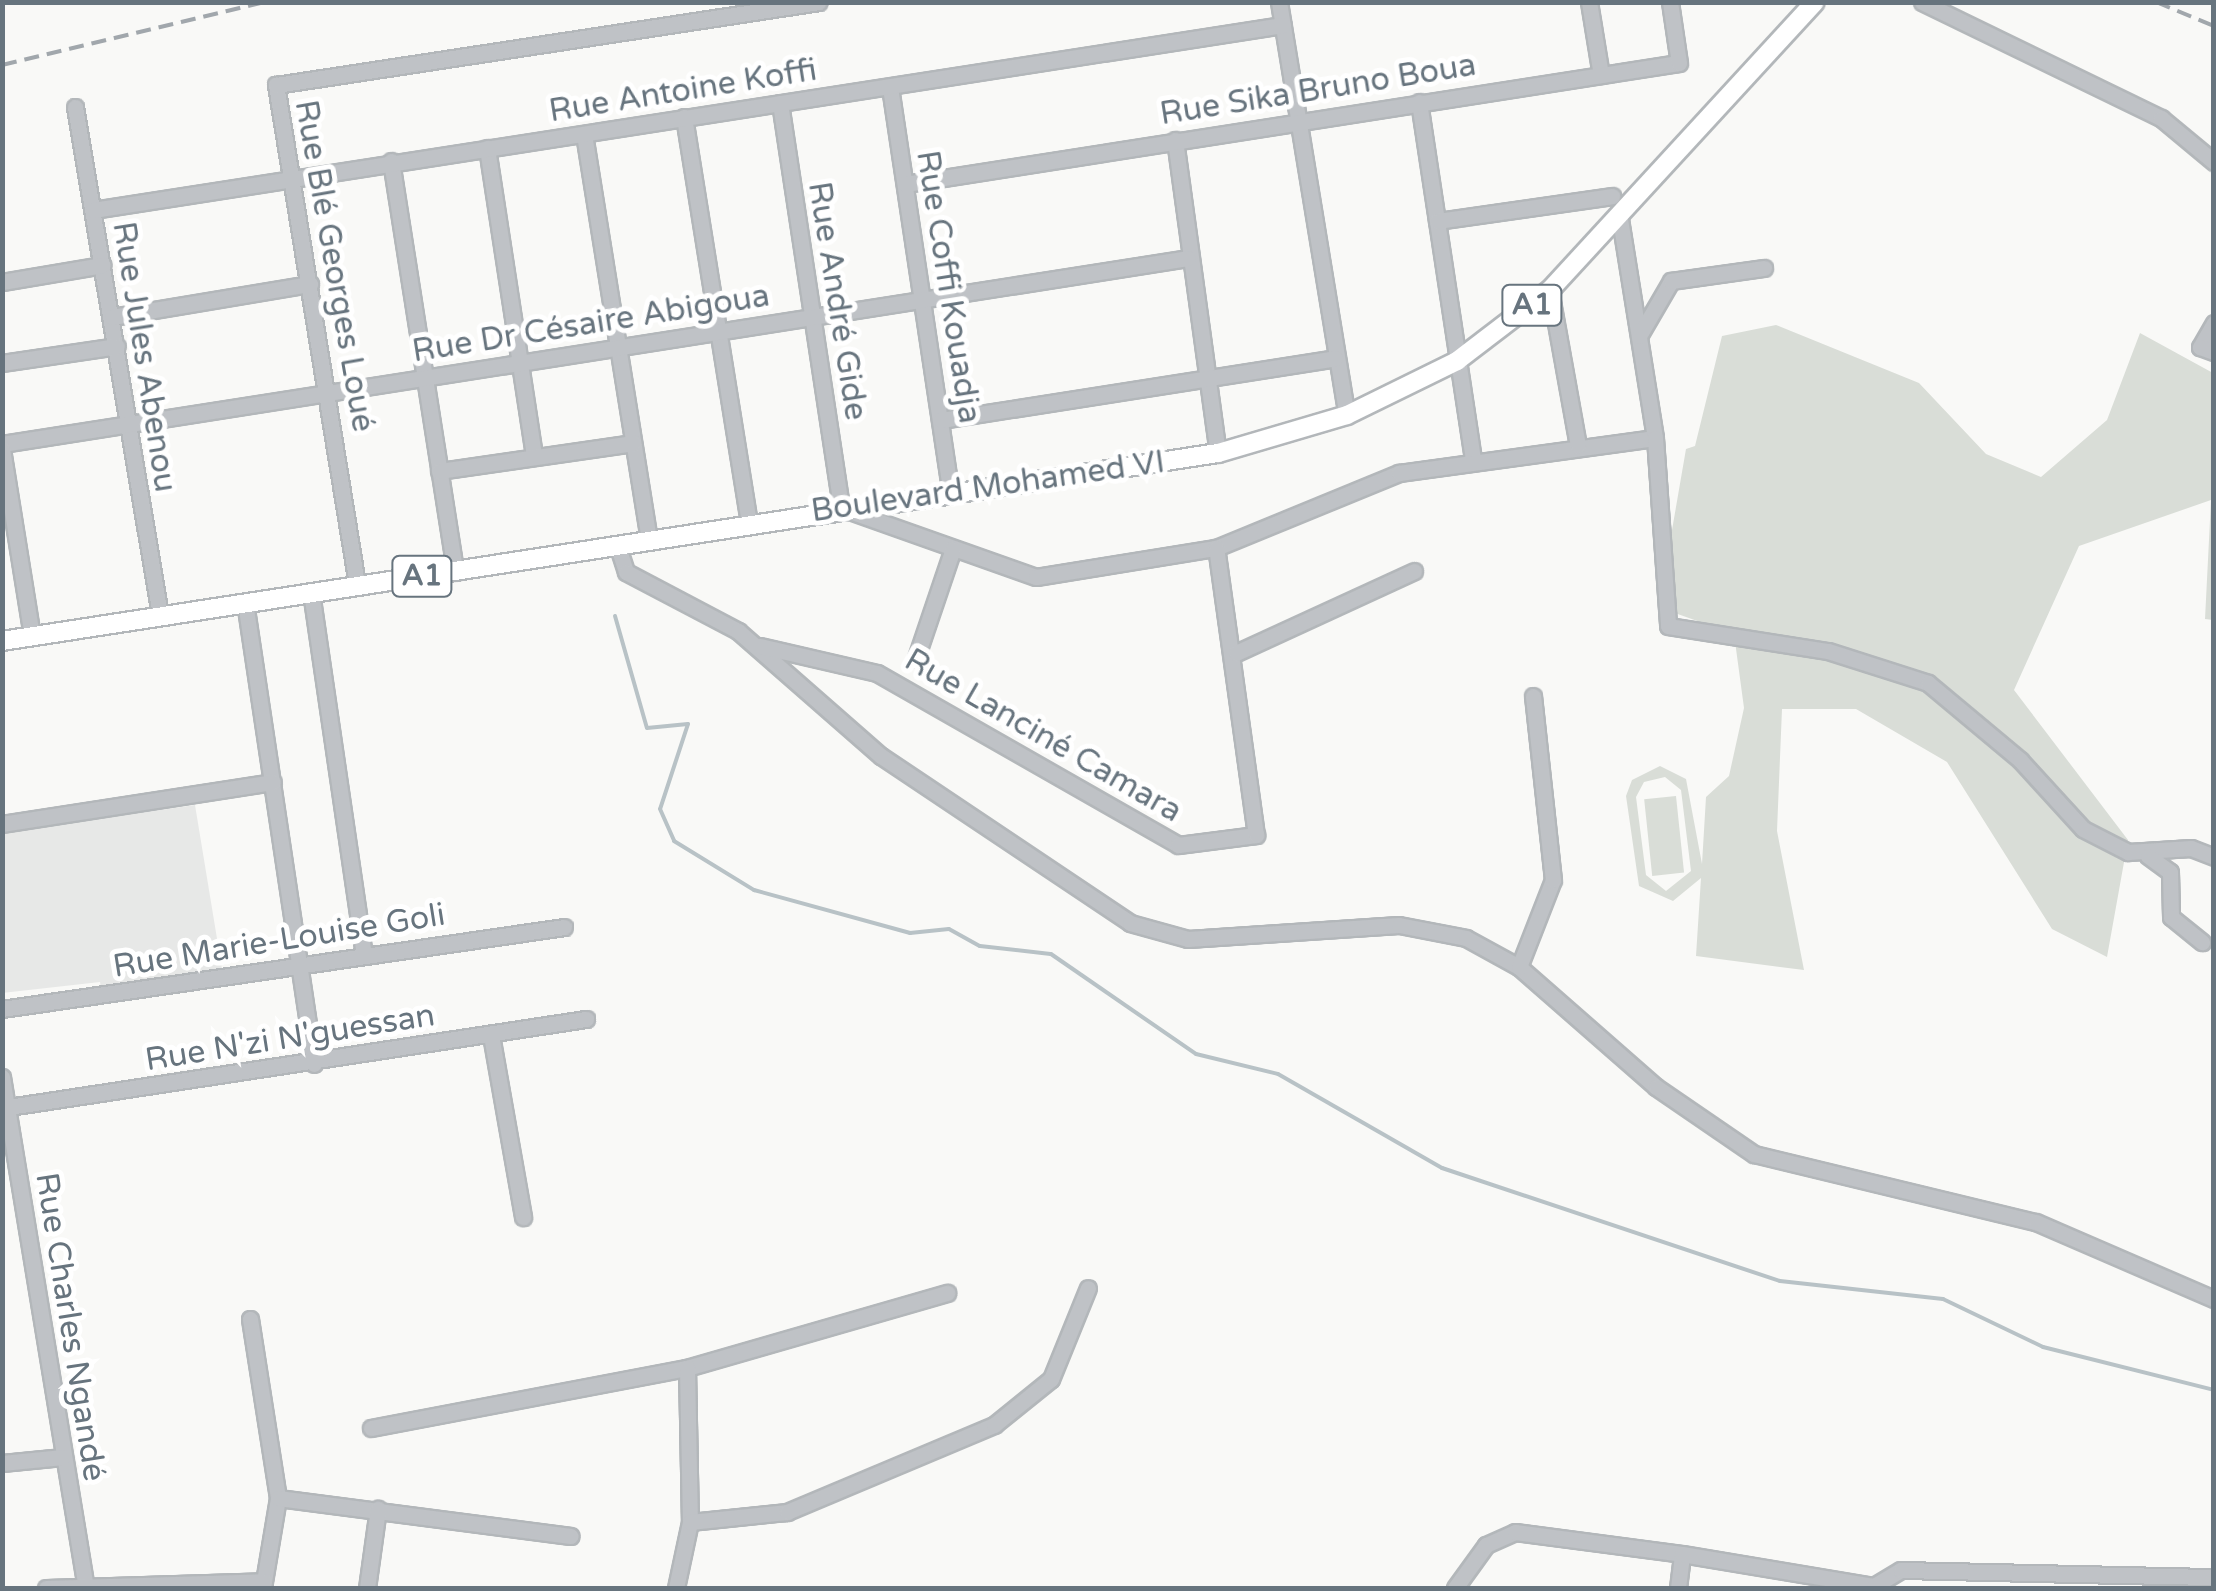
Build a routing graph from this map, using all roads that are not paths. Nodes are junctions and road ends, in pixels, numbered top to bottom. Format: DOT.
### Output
graph roads {
  1 [pos="819,2"];
  2 [pos="1279,2"];
  3 [pos="1589,2"];
  4 [pos="1670,2"];
  5 [pos="1815,2"];
  6 [pos="1922,2"];
  7 [pos="1282,25"];
  8 [pos="1601,75"];
  9 [pos="890,87"];
  10 [pos="1419,102"];
  11 [pos="780,103"];
  12 [pos="76,107"];
  13 [pos="684,116"];
  14 [pos="1299,123"];
  15 [pos="584,134"];
  16 [pos="1175,140"];
  17 [pos="487,148"];
  18 [pos="391,161"];
  19 [pos="2214,162"];
  20 [pos="293,178"];
  21 [pos="904,184"];
  22 [pos="1612,196"];
  23 [pos="93,210"];
  24 [pos="1620,219"];
  25 [pos="1437,221"];
  26 [pos="1188,258"];
  27 [pos="103,264"];
  28 [pos="1764,268"];
  29 [pos="2,282"];
  30 [pos="310,284"];
  31 [pos="1550,290"];
  32 [pos="922,300"];
  33 [pos="810,316"];
  34 [pos="112,318"];
  35 [pos="2214,323"];
  36 [pos="720,332"];
  37 [pos="1638,336"];
  38 [pos="117,346"];
  39 [pos="618,348"];
  40 [pos="2214,352"];
  41 [pos="1334,358"];
  42 [pos="1457,361"];
  43 [pos="520,362"];
  44 [pos="2,363"];
  45 [pos="425,379"];
  46 [pos="1207,380"];
  47 [pos="329,392"];
  48 [pos="1347,415"];
  49 [pos="941,420"];
  50 [pos="126,424"];
  51 [pos="1655,438"];
  52 [pos="633,443"];
  53 [pos="1578,445"];
  54 [pos="2,447"];
  55 [pos="1218,453"];
  56 [pos="534,456"];
  57 [pos="1474,461"];
  58 [pos="439,471"];
  59 [pos="951,495"];
  60 [pos="841,508"];
  61 [pos="749,524"];
  62 [pos="649,540"];
  63 [pos="618,547"];
  64 [pos="1216,548"];
  65 [pos="952,549"];
  66 [pos="1414,571"];
  67 [pos="455,572"];
  68 [pos="358,584"];
  69 [pos="311,592"];
  70 [pos="245,602"];
  71 [pos="160,615"];
  72 [pos="32,636"];
  73 [pos="2,641"];
  74 [pos="756,645"];
  75 [pos="1236,653"];
  76 [pos="916,658"];
  77 [pos="1533,696"];
  78 [pos="273,782"];
  79 [pos="2,824"];
  80 [pos="2148,856"];
  81 [pos="2214,857"];
  82 [pos="564,926"];
  83 [pos="2202,942"];
  84 [pos="364,955"];
  85 [pos="299,964"];
  86 [pos="1519,968"];
  87 [pos="2,1009"];
  88 [pos="586,1019"];
  89 [pos="490,1035"];
  90 [pos="314,1064"];
  91 [pos="2,1076"];
  92 [pos="4,1107"];
  93 [pos="523,1217"];
  94 [pos="1088,1288"];
  95 [pos="946,1294"];
  96 [pos="2214,1299"];
  97 [pos="250,1318"];
  98 [pos="687,1368"];
  99 [pos="372,1428"];
  100 [pos="63,1457"];
  101 [pos="2,1463"];
  102 [pos="278,1498"];
  103 [pos="378,1509"];
  104 [pos="690,1522"];
  105 [pos="570,1536"];
  106 [pos="1682,1554"];
  107 [pos="2214,1577"];
  108 [pos="1948,1580"];
  109 [pos="2064,1582"];
  110 [pos="169,1583"];
  111 [pos="264,1585"];
  112 [pos="86,1587"];
  113 [pos="1874,1587"];
  114 [pos="46,1588"];
  115 [pos="367,1588"];
  116 [pos="676,1588"];
  117 [pos="1454,1588"];
  118 [pos="1678,1588"];
  1 -- 20 [label="street, Rue Blé Georges Loué"];
  2 -- 7 [label="street"];
  3 -- 8 [label="street"];
  4 -- 8 [label="street, Rue Sika Bruno Boua"];
  5 -- 24 [label="main road, Boulevard Mohamed VI / A1"];
  6 -- 19 [label="street"];
  7 -- 9 [label="street, Rue Antoine Koffi"];
  7 -- 14 [label="street"];
  8 -- 10 [label="street, Rue Sika Bruno Boua"];
  9 -- 11 [label="street, Rue Antoine Koffi"];
  9 -- 21 [label="street, Rue Coffi Kouadja"];
  10 -- 14 [label="street, Rue Sika Bruno Boua"];
  10 -- 25 [label="street"];
  11 -- 13 [label="street, Rue Antoine Koffi"];
  11 -- 33 [label="street, Rue André Gide"];
  12 -- 23 [label="street, Rue Jules Abenou"];
  13 -- 15 [label="street, Rue Antoine Koffi"];
  13 -- 36 [label="street"];
  14 -- 16 [label="street, Rue Sika Bruno Boua"];
  14 -- 41 [label="street"];
  15 -- 17 [label="street, Rue Antoine Koffi"];
  15 -- 39 [label="street"];
  16 -- 21 [label="street, Rue Sika Bruno Boua"];
  16 -- 26 [label="street"];
  17 -- 18 [label="street, Rue Antoine Koffi"];
  17 -- 43 [label="street"];
  18 -- 20 [label="street, Rue Antoine Koffi"];
  18 -- 45 [label="street"];
  20 -- 23 [label="street, Rue Antoine Koffi"];
  20 -- 30 [label="street, Rue Blé Georges Loué"];
  21 -- 32 [label="street, Rue Coffi Kouadja"];
  22 -- 25 [label="street"];
  23 -- 27 [label="street, Rue Jules Abenou"];
  24 -- 31 [label="main road, Boulevard Mohamed VI / A1"];
  24 -- 37 [label="street"];
  25 -- 42 [label="street"];
  26 -- 32 [label="street, Rue Dr Césaire Abigoua"];
  26 -- 46 [label="street"];
  27 -- 29 [label="street"];
  27 -- 34 [label="street, Rue Jules Abenou"];
  28 -- 37 [label="street"];
  30 -- 34 [label="street"];
  30 -- 47 [label="street, Rue Blé Georges Loué"];
  31 -- 42 [label="main road, Boulevard Mohamed VI / A1"];
  31 -- 53 [label="street"];
  32 -- 33 [label="street, Rue Dr Césaire Abigoua"];
  32 -- 49 [label="street, Rue Coffi Kouadja"];
  33 -- 36 [label="street, Rue Dr Césaire Abigoua"];
  33 -- 60 [label="street, Rue André Gide"];
  34 -- 38 [label="street, Rue Jules Abenou"];
  35 -- 40 [label="street"];
  36 -- 39 [label="street, Rue Dr Césaire Abigoua"];
  36 -- 61 [label="street"];
  37 -- 51 [label="street"];
  38 -- 44 [label="street"];
  38 -- 50 [label="street, Rue Jules Abenou"];
  39 -- 43 [label="street, Rue Dr Césaire Abigoua"];
  39 -- 52 [label="street"];
  41 -- 46 [label="street"];
  41 -- 48 [label="street"];
  42 -- 48 [label="main road, Boulevard Mohamed VI / A1"];
  42 -- 57 [label="street"];
  43 -- 45 [label="street, Rue Dr Césaire Abigoua"];
  43 -- 56 [label="street"];
  45 -- 47 [label="street, Rue Dr Césaire Abigoua"];
  45 -- 58 [label="street"];
  46 -- 49 [label="street"];
  46 -- 55 [label="street"];
  47 -- 50 [label="street, Rue Dr Césaire Abigoua"];
  47 -- 68 [label="street, Rue Blé Georges Loué"];
  48 -- 55 [label="main road, Boulevard Mohamed VI / A1"];
  49 -- 59 [label="street, Rue Coffi Kouadja"];
  50 -- 54 [label="street, Rue Dr Césaire Abigoua"];
  50 -- 71 [label="street, Rue Jules Abenou"];
  51 -- 53 [label="street"];
  51 -- 80 [label="street"];
  52 -- 56 [label="street"];
  52 -- 62 [label="street"];
  53 -- 57 [label="street"];
  54 -- 72 [label="street"];
  55 -- 59 [label="main road, Boulevard Mohamed VI / A1"];
  56 -- 58 [label="street"];
  57 -- 64 [label="street"];
  58 -- 67 [label="street"];
  59 -- 60 [label="main road, Boulevard Mohamed VI / A1"];
  60 -- 61 [label="main road, Boulevard Mohamed VI / A1"];
  60 -- 65 [label="street"];
  61 -- 62 [label="main road, Boulevard Mohamed VI / A1"];
  62 -- 63 [label="main road, Boulevard Mohamed VI / A1"];
  63 -- 67 [label="main road, Boulevard Mohamed VI / A1"];
  63 -- 74 [label="street"];
  64 -- 65 [label="street"];
  64 -- 75 [label="street, Rue Lanciné Camara"];
  65 -- 76 [label="street"];
  66 -- 75 [label="street"];
  67 -- 68 [label="main road, Boulevard Mohamed VI / A1"];
  68 -- 69 [label="main road, Boulevard Mohamed VI / A1"];
  69 -- 70 [label="main road, Boulevard Mohamed VI / A1"];
  69 -- 84 [label="street"];
  70 -- 71 [label="main road, Boulevard Mohamed VI / A1"];
  70 -- 78 [label="street"];
  71 -- 72 [label="main road, Boulevard Mohamed VI / A1"];
  72 -- 73 [label="main road, Boulevard Mohamed VI / A1"];
  74 -- 75 [label="street, Rue Lanciné Camara"];
  74 -- 86 [label="street"];
  77 -- 86 [label="street"];
  78 -- 79 [label="street"];
  78 -- 85 [label="street"];
  80 -- 81 [label="street"];
  80 -- 83 [label="street"];
  82 -- 84 [label="street, Rue Marie-Louise Goli"];
  84 -- 85 [label="street, Rue Marie-Louise Goli"];
  85 -- 87 [label="street, Rue Marie-Louise Goli"];
  85 -- 90 [label="street"];
  86 -- 96 [label="street"];
  88 -- 89 [label="street, Rue N'zi N'guessan"];
  89 -- 90 [label="street, Rue N'zi N'guessan"];
  89 -- 93 [label="street"];
  90 -- 92 [label="street, Rue N'zi N'guessan"];
  91 -- 92 [label="street, Rue Charles Ngandé"];
  92 -- 100 [label="street, Rue Charles Ngandé"];
  94 -- 104 [label="street"];
  95 -- 98 [label="street"];
  97 -- 102 [label="street"];
  98 -- 99 [label="street"];
  98 -- 104 [label="street"];
  100 -- 101 [label="street"];
  100 -- 112 [label="street, Rue Charles Ngandé"];
  102 -- 103 [label="street"];
  102 -- 111 [label="street"];
  103 -- 105 [label="street"];
  103 -- 115 [label="street"];
  104 -- 116 [label="street"];
  106 -- 113 [label="street"];
  106 -- 117 [label="street"];
  106 -- 118 [label="street"];
  107 -- 109 [label="street"];
  108 -- 109 [label="street"];
  108 -- 113 [label="street"];
  110 -- 111 [label="street"];
  110 -- 112 [label="street"];
  112 -- 114 [label="street"];
}
